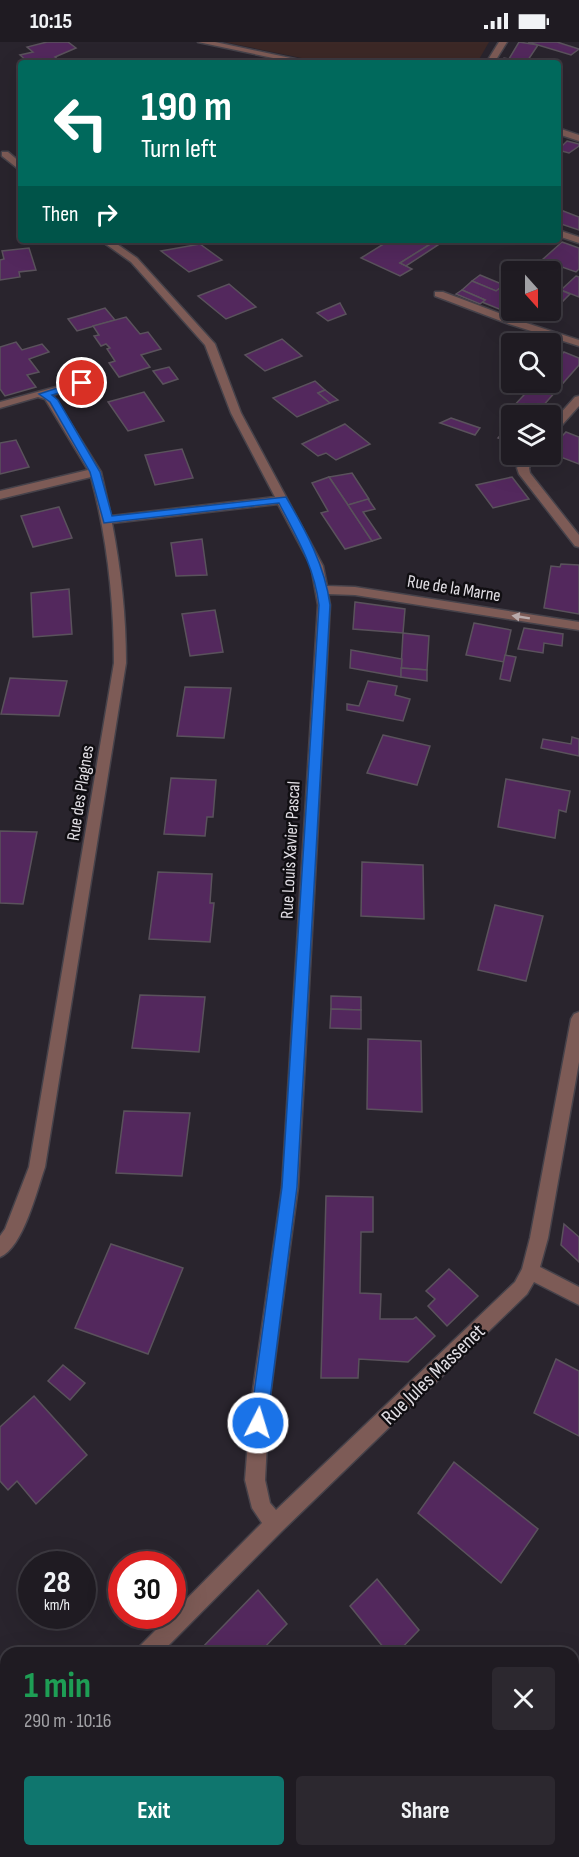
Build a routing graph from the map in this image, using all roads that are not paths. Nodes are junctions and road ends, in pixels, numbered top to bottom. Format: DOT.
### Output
graph roads {
  1 [pos="202,42"];
  2 [pos="503,42"];
  3 [pos="295,60"];
  4 [pos="492,60"];
  5 [pos="561,132"];
  6 [pos="579,138"];
  7 [pos="5,154"];
  8 [pos="18,165"];
  9 [pos="561,234"];
  10 [pos="579,240"];
  11 [pos="109,243"];
  12 [pos="439,294"];
  13 [pos="579,343"];
  14 [pos="82,383"];
  15 [pos="44,394"];
  16 [pos="579,399"];
  17 [pos="0,405"];
  18 [pos="561,419"];
  19 [pos="525,465"];
  20 [pos="95,472"];
  21 [pos="0,495"];
  22 [pos="282,500"];
  23 [pos="107,520"];
  24 [pos="579,543"];
  25 [pos="322,590"];
  26 [pos="579,626"];
  27 [pos="579,1019"];
  28 [pos="0,1249"];
  29 [pos="530,1271"];
  30 [pos="579,1296"];
  31 [pos="275,1524"];
  32 [pos="153,1647"];
  1 -- 3 [label="street"];
  2 -- 4 [label="street"];
  5 -- 6 [label="street"];
  7 -- 8 [label="street"];
  9 -- 10 [label="street"];
  11 -- 22 [label="street, Rue Louis Xavier Pascal"];
  12 -- 13 [label="street"];
  14 -- 15 [label="street"];
  15 -- 17 [label="street"];
  15 -- 20 [label="street, Rue des Plagnes"];
  16 -- 18 [label="street"];
  19 -- 24 [label="street"];
  20 -- 21 [label="street"];
  20 -- 23 [label="street, Rue des Plagnes"];
  22 -- 23 [label="street"];
  22 -- 25 [label="street, Rue Louis Xavier Pascal"];
  23 -- 28 [label="street, Rue des Plagnes"];
  26 -- 25 [label="street, Rue de la Marne, one-way"];
  25 -- 31 [label="street, Rue Louis Xavier Pascal"];
  27 -- 29 [label="street, Rue Jules Massenet"];
  29 -- 30 [label="street"];
  29 -- 31 [label="street, Rue Jules Massenet"];
  31 -- 32 [label="street, Rue Jules Massenet"];
}
